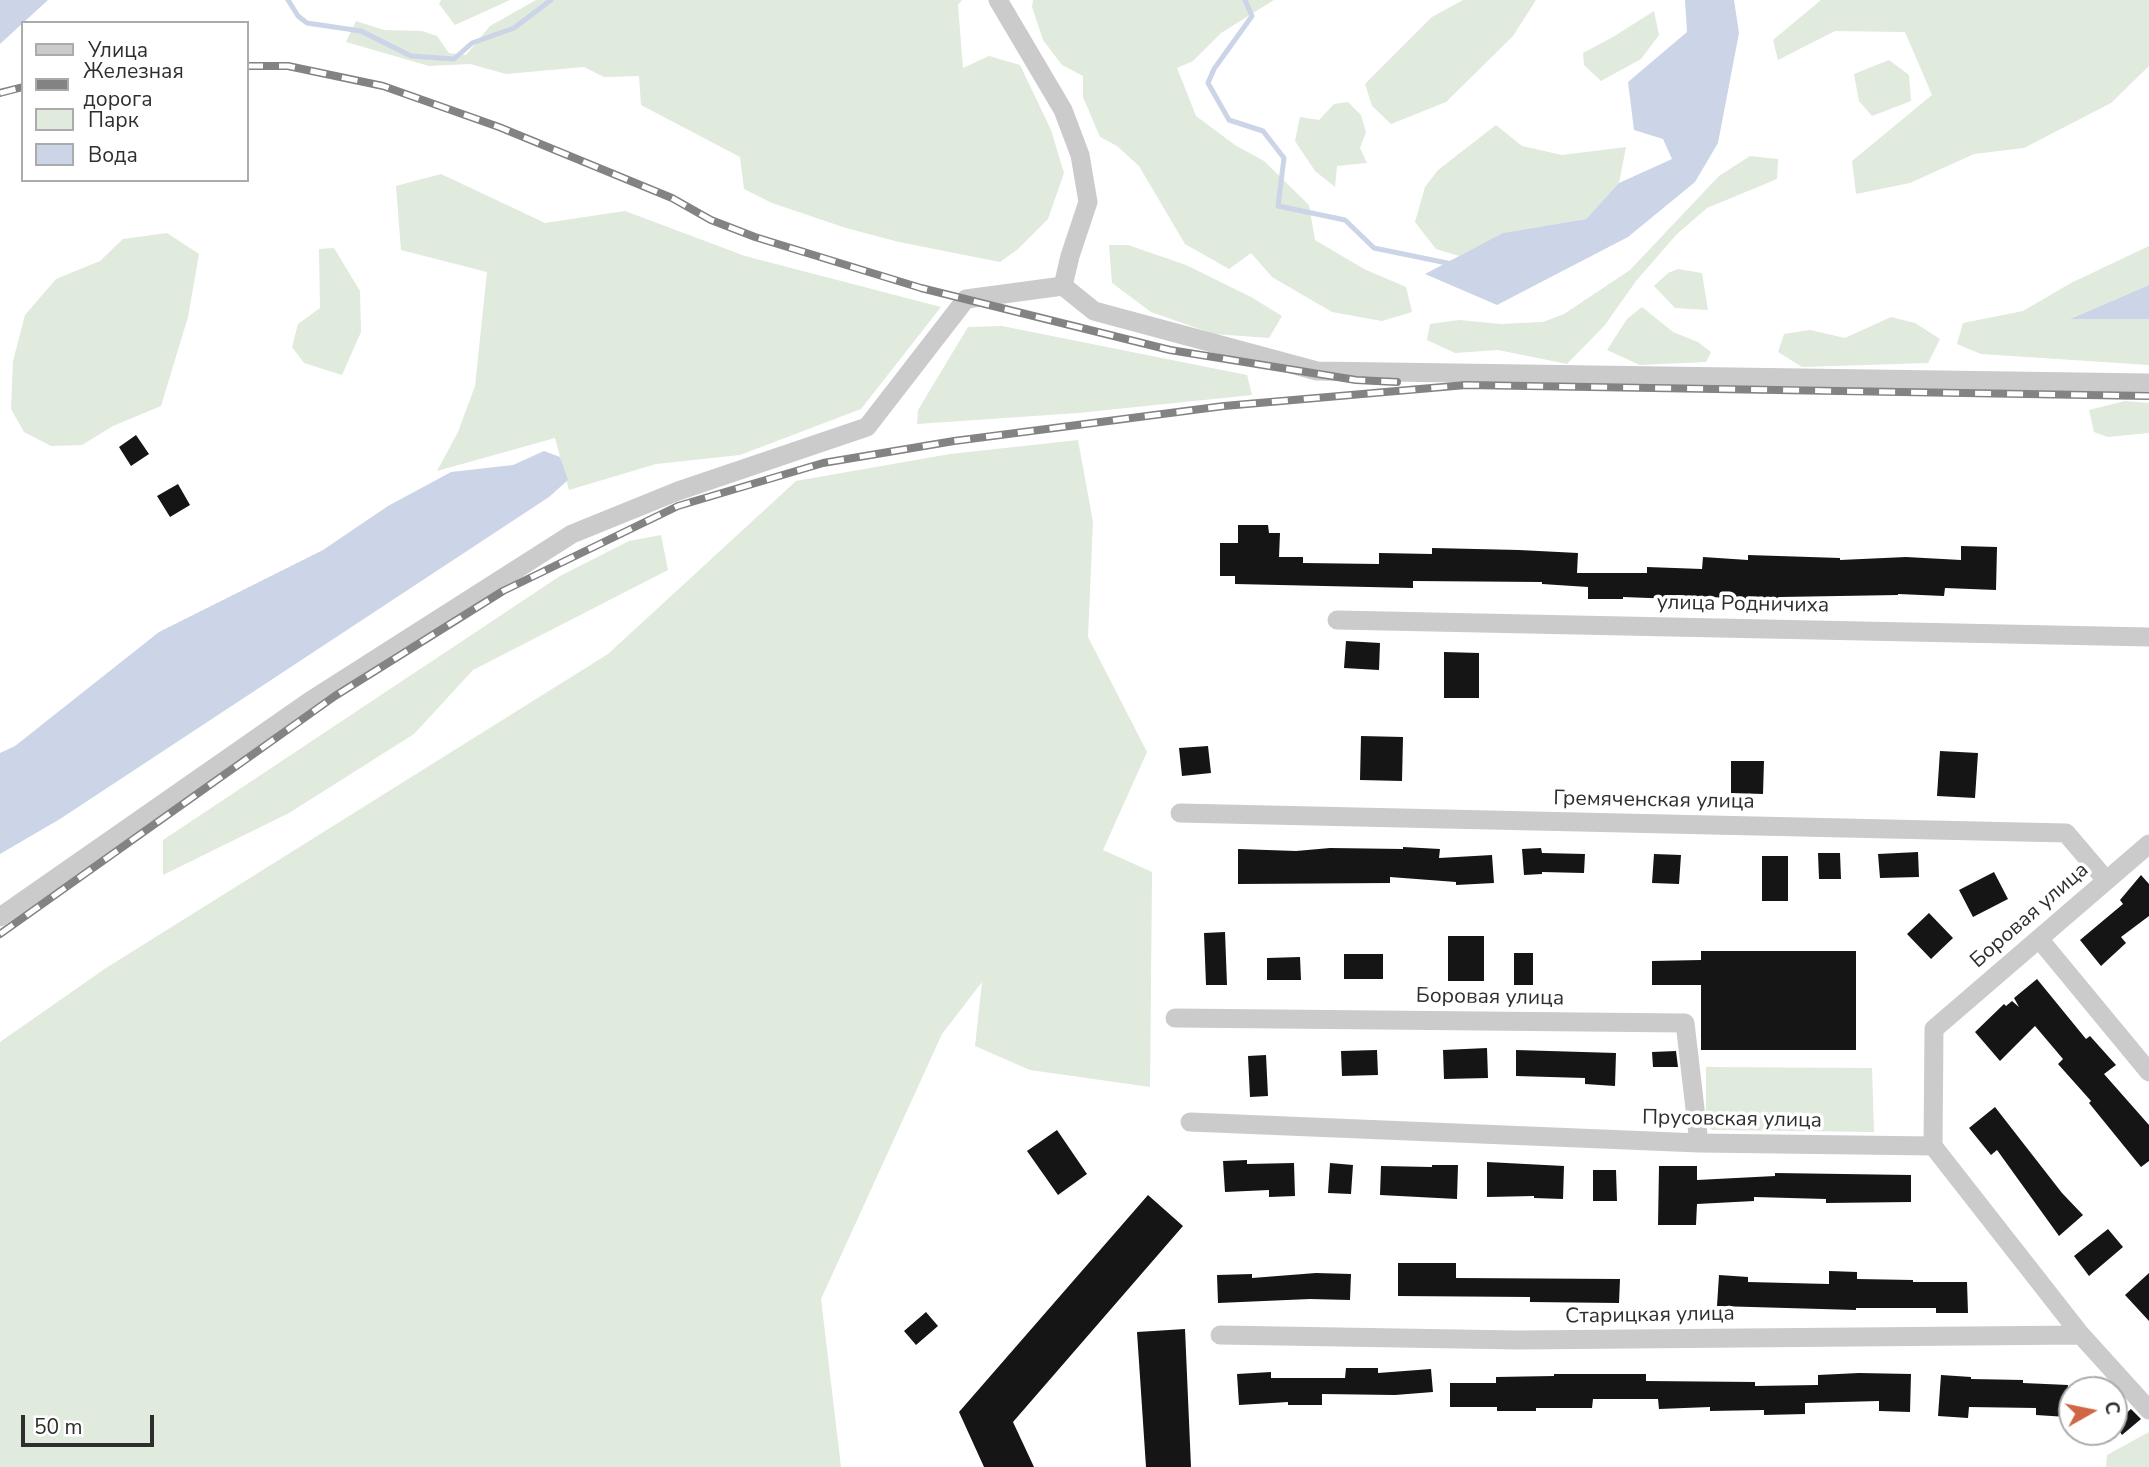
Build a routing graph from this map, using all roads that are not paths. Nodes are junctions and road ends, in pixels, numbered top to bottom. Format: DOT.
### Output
graph roads {
  1 [pos="998,0"];
  2 [pos="1063,286"];
  3 [pos="2149,383"];
  4 [pos="1337,620"];
  5 [pos="2149,637"];
  6 [pos="1180,813"];
  7 [pos="2149,844"];
  8 [pos="2106,880"];
  9 [pos="0,918"];
  10 [pos="2040,940"];
  11 [pos="1175,1018"];
  12 [pos="2149,1072"];
  13 [pos="1190,1122"];
  14 [pos="1699,1143"];
  15 [pos="1933,1146"];
  16 [pos="1220,1335"];
  17 [pos="2081,1335"];
  18 [pos="2149,1410"];
  1 -- 2 [label="street"];
  2 -- 3 [label="street"];
  2 -- 9 [label="street"];
  4 -- 5 [label="street, улица Родничиха"];
  6 -- 8 [label="street, Гремяченская улица"];
  7 -- 8 [label="street, Боровая улица"];
  8 -- 10 [label="street, Боровая улица"];
  10 -- 12 [label="street"];
  10 -- 15 [label="street, Боровая улица"];
  11 -- 14 [label="street, Боровая улица"];
  13 -- 14 [label="street, Прусовская улица"];
  14 -- 15 [label="street, Прусовская улица"];
  15 -- 17 [label="street"];
  16 -- 17 [label="street, Старицкая улица"];
  17 -- 18 [label="street"];
}
